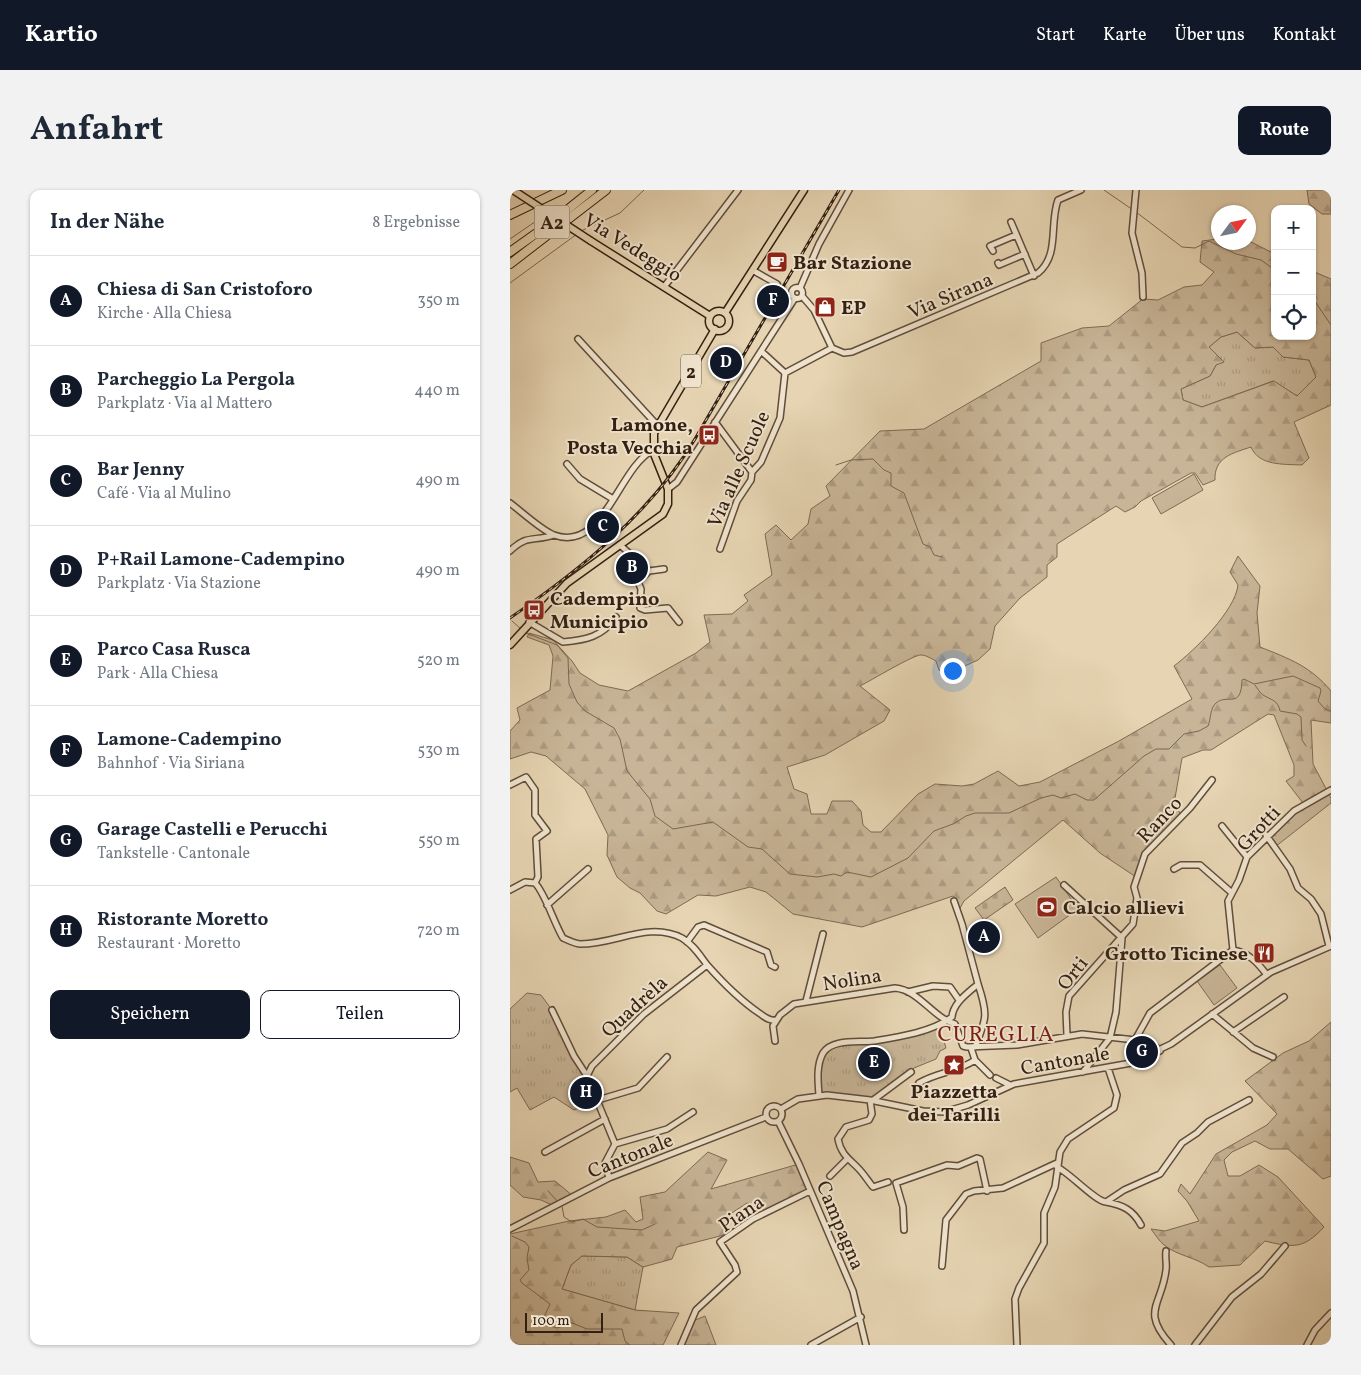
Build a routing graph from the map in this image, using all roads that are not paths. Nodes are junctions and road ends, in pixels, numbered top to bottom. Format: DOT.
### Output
graph roads {
  1 [pos="513,190"];
  2 [pos="562,190"];
  3 [pos="592,190"];
  4 [pos="606,190"];
  5 [pos="738,190"];
  6 [pos="804,190"];
  7 [pos="849,190"];
  8 [pos="1082,190"];
  9 [pos="1136,190"];
  10 [pos="510,216"];
  11 [pos="1011,222"];
  12 [pos="1016,234"];
  13 [pos="993,251"];
  14 [pos="510,252"];
  15 [pos="1025,254"];
  16 [pos="510,263"];
  17 [pos="998,263"];
  18 [pos="754,271"];
  19 [pos="1034,276"];
  20 [pos="777,284"];
  21 [pos="664,287"];
  22 [pos="800,288"];
  23 [pos="786,289"];
  24 [pos="792,292"];
  25 [pos="802,296"];
  26 [pos="1143,297"];
  27 [pos="795,298"];
  28 [pos="725,313"];
  29 [pos="710,316"];
  30 [pos="714,329"];
  31 [pos="578,339"];
  32 [pos="832,348"];
  33 [pos="761,351"];
  34 [pos="785,373"];
  35 [pos="714,422"];
  36 [pos="657,425"];
  37 [pos="653,450"];
  38 [pos="567,464"];
  39 [pos="752,472"];
  40 [pos="668,489"];
  41 [pos="613,499"];
  42 [pos="510,504"];
  43 [pos="554,535"];
  44 [pos="620,545"];
  45 [pos="720,550"];
  46 [pos="510,551"];
  47 [pos="664,569"];
  48 [pos="649,572"];
  49 [pos="616,617"];
  50 [pos="679,622"];
  51 [pos="528,624"];
  52 [pos="510,645"];
  53 [pos="1212,780"];
  54 [pos="510,785"];
  55 [pos="1331,790"];
  56 [pos="1222,826"];
  57 [pos="1266,836"];
  58 [pos="1247,857"];
  59 [pos="588,869"];
  60 [pos="1174,869"];
  61 [pos="535,883"];
  62 [pos="1064,885"];
  63 [pos="510,890"];
  64 [pos="1232,893"];
  65 [pos="954,902"];
  66 [pos="547,905"];
  67 [pos="823,934"];
  68 [pos="1122,938"];
  69 [pos="687,942"];
  70 [pos="1330,946"];
  71 [pos="1233,950"];
  72 [pos="707,965"];
  73 [pos="775,967"];
  74 [pos="1266,975"];
  75 [pos="978,984"];
  76 [pos="908,992"];
  77 [pos="1284,997"];
  78 [pos="959,1000"];
  79 [pos="806,1001"];
  80 [pos="552,1010"];
  81 [pos="1212,1014"];
  82 [pos="776,1020"];
  83 [pos="946,1021"];
  84 [pos="1233,1032"];
  85 [pos="1067,1036"];
  86 [pos="1110,1038"];
  87 [pos="1135,1040"];
  88 [pos="775,1041"];
  89 [pos="973,1047"];
  90 [pos="1160,1051"];
  91 [pos="667,1057"];
  92 [pos="1273,1057"];
  93 [pos="975,1060"];
  94 [pos="1108,1068"];
  95 [pos="911,1072"];
  96 [pos="1083,1072"];
  97 [pos="990,1075"];
  98 [pos="587,1076"];
  99 [pos="996,1078"];
  100 [pos="919,1083"];
  101 [pos="1010,1086"];
  102 [pos="819,1095"];
  103 [pos="598,1100"];
  104 [pos="1249,1100"];
  105 [pos="871,1101"];
  106 [pos="781,1109"];
  107 [pos="693,1112"];
  108 [pos="766,1117"];
  109 [pos="605,1119"];
  110 [pos="778,1121"];
  111 [pos="615,1144"];
  112 [pos="545,1152"];
  113 [pos="846,1160"];
  114 [pos="1057,1165"];
  115 [pos="830,1176"];
  116 [pos="609,1178"];
  117 [pos="888,1182"];
  118 [pos="810,1191"];
  119 [pos="987,1191"];
  120 [pos="1106,1202"];
  121 [pos="1141,1225"];
  122 [pos="510,1229"];
  123 [pos="904,1230"];
  124 [pos="1285,1246"];
  125 [pos="1166,1251"];
  126 [pos="942,1266"];
  127 [pos="1331,1313"];
  128 [pos="861,1317"];
  129 [pos="681,1345"];
  130 [pos="811,1345"];
  131 [pos="866,1345"];
  132 [pos="1017,1345"];
  133 [pos="1171,1345"];
  134 [pos="1195,1345"];
  135 [pos="1307,1345"];
  1 -- 21 [label="main road, Via Vedeggio, bridge"];
  2 -- 10 [label="highway, A2"];
  3 -- 14 [label="highway, A2"];
  4 -- 16 [label="highway, A2"];
  5 -- 21 [label="street"];
  6 -- 18 [label="main road"];
  7 -- 22 [label="street"];
  8 -- 19 [label="street, Via Sirana"];
  9 -- 26 [label="street"];
  11 -- 12 [label="street"];
  12 -- 13 [label="street"];
  12 -- 15 [label="street"];
  15 -- 17 [label="street"];
  15 -- 19 [label="street"];
  18 -- 20 [label="street"];
  18 -- 28 [label="main road"];
  19 -- 32 [label="street, Via Sirana"];
  21 -- 29 [label="main road, Via Vedeggio"];
  22 -- 24 [label="street"];
  22 -- 25 [label="street"];
  23 -- 24 [label="street"];
  24 -- 27 [label="street"];
  25 -- 27 [label="street"];
  25 -- 32 [label="street"];
  27 -- 33 [label="street"];
  28 -- 29 [label="main road"];
  28 -- 30 [label="main road"];
  29 -- 30 [label="main road"];
  30 -- 36 [label="main road, 2"];
  31 -- 36 [label="street"];
  32 -- 34 [label="street"];
  33 -- 34 [label="street"];
  33 -- 35 [label="street"];
  34 -- 39 [label="street, Via alle Scuole"];
  35 -- 39 [label="street"];
  35 -- 40 [label="street"];
  36 -- 37 [label="main road, 2"];
  37 -- 40 [label="main road, 2"];
  37 -- 41 [label="street"];
  38 -- 41 [label="street"];
  39 -- 45 [label="street, Via alle Scuole"];
  40 -- 44 [label="main road"];
  41 -- 43 [label="street"];
  42 -- 43 [label="street"];
  43 -- 46 [label="street"];
  44 -- 48 [label="street"];
  44 -- 51 [label="main road"];
  47 -- 48 [label="street"];
  48 -- 50 [label="street"];
  49 -- 51 [label="street"];
  51 -- 52 [label="main road"];
  53 -- 68 [label="street, Ranco"];
  54 -- 61 [label="street"];
  55 -- 57 [label="street, Grotti"];
  56 -- 58 [label="street"];
  57 -- 58 [label="street, Grotti"];
  57 -- 70 [label="street"];
  58 -- 64 [label="street, Grotti"];
  59 -- 66 [label="street"];
  60 -- 64 [label="street"];
  61 -- 63 [label="street"];
  61 -- 66 [label="street"];
  62 -- 68 [label="street"];
  64 -- 71 [label="street, Grotti"];
  65 -- 75 [label="street"];
  66 -- 69 [label="street"];
  67 -- 79 [label="street"];
  68 -- 85 [label="street, Orti"];
  68 -- 86 [label="street"];
  69 -- 72 [label="street"];
  69 -- 73 [label="street"];
  70 -- 74 [label="street, Cantonale"];
  71 -- 74 [label="street"];
  71 -- 87 [label="street"];
  72 -- 82 [label="street"];
  72 -- 98 [label="street, Quadrèla"];
  74 -- 81 [label="street, Cantonale"];
  75 -- 78 [label="street"];
  75 -- 89 [label="street"];
  76 -- 78 [label="street"];
  76 -- 79 [label="street, Nolina"];
  76 -- 83 [label="street, Nolina"];
  77 -- 84 [label="street"];
  78 -- 83 [label="street"];
  79 -- 82 [label="street, Nolina"];
  80 -- 98 [label="street"];
  81 -- 84 [label="street"];
  81 -- 90 [label="street, Cantonale"];
  82 -- 88 [label="street"];
  83 -- 89 [label="street, Nolina"];
  83 -- 102 [label="street"];
  84 -- 92 [label="street"];
  85 -- 86 [label="street"];
  85 -- 89 [label="street"];
  86 -- 87 [label="street"];
  86 -- 96 [label="street"];
  87 -- 90 [label="street"];
  89 -- 93 [label="street"];
  90 -- 94 [label="street, Cantonale"];
  91 -- 103 [label="street"];
  93 -- 97 [label="street"];
  93 -- 100 [label="street"];
  94 -- 96 [label="street, Cantonale"];
  94 -- 114 [label="street"];
  95 -- 105 [label="street"];
  96 -- 101 [label="street, Cantonale"];
  98 -- 103 [label="street"];
  99 -- 101 [label="street"];
  101 -- 105 [label="street, Cantonale"];
  102 -- 105 [label="street, Cantonale"];
  102 -- 106 [label="street, Cantonale"];
  103 -- 109 [label="street"];
  104 -- 120 [label="street"];
  105 -- 113 [label="street"];
  106 -- 108 [label="street"];
  106 -- 110 [label="street"];
  107 -- 111 [label="street"];
  108 -- 110 [label="street"];
  108 -- 116 [label="street, Cantonale"];
  109 -- 111 [label="street"];
  109 -- 112 [label="street"];
  110 -- 118 [label="street, Campagna"];
  111 -- 116 [label="street"];
  113 -- 115 [label="street"];
  113 -- 117 [label="street"];
  114 -- 119 [label="street"];
  114 -- 120 [label="street"];
  114 -- 132 [label="street"];
  116 -- 122 [label="street, Cantonale"];
  118 -- 128 [label="street, Campagna"];
  118 -- 129 [label="street, Piana"];
  119 -- 123 [label="street"];
  119 -- 126 [label="street"];
  120 -- 121 [label="street"];
  124 -- 134 [label="street"];
  125 -- 133 [label="street"];
  127 -- 135 [label="street"];
  128 -- 130 [label="street"];
  128 -- 131 [label="street, Campagna"];
}
